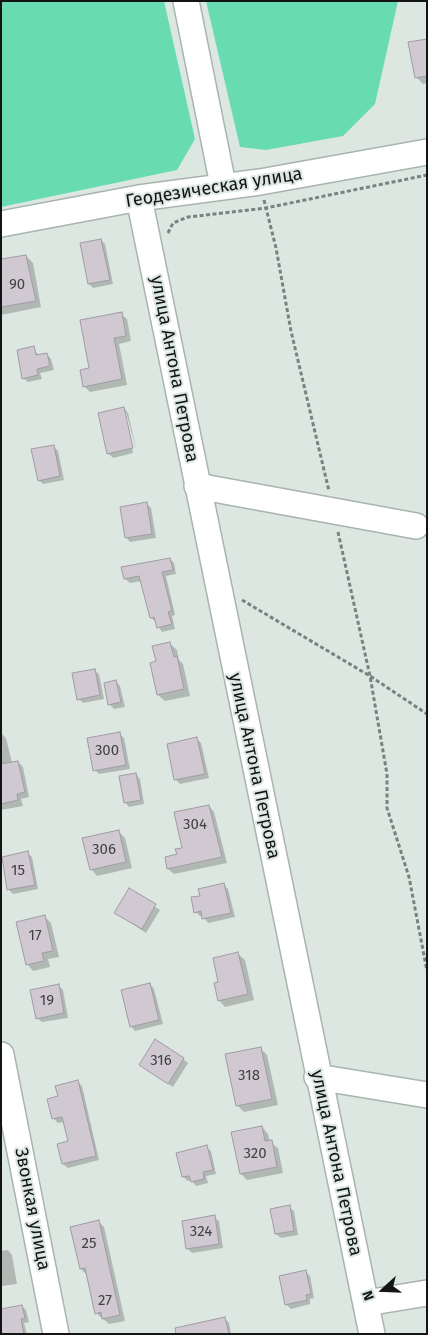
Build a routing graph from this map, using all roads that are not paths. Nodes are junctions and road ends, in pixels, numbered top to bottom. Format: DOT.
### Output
graph roads {
  1 [pos="186,1"];
  2 [pos="427,152"];
  3 [pos="223,185"];
  4 [pos="139,198"];
  5 [pos="1,224"];
  6 [pos="196,486"];
  7 [pos="416,526"];
  8 [pos="1,1055"];
  9 [pos="317,1077"];
  10 [pos="427,1095"];
  11 [pos="427,1293"];
  12 [pos="366,1303"];
  13 [pos="56,1334"];
  14 [pos="372,1334"];
  1 -- 3 [label="street"];
  2 -- 3 [label="street, Геодезическая улица"];
  3 -- 4 [label="street, Геодезическая улица"];
  4 -- 5 [label="street, Геодезическая улица"];
  4 -- 6 [label="street, улица Антона Петрова"];
  6 -- 7 [label="street"];
  6 -- 9 [label="street, улица Антона Петрова"];
  8 -- 13 [label="street, Звонкая улица"];
  9 -- 10 [label="street"];
  9 -- 12 [label="street, улица Антона Петрова"];
  11 -- 12 [label="street"];
  12 -- 14 [label="street, улица Антона Петрова"];
}
